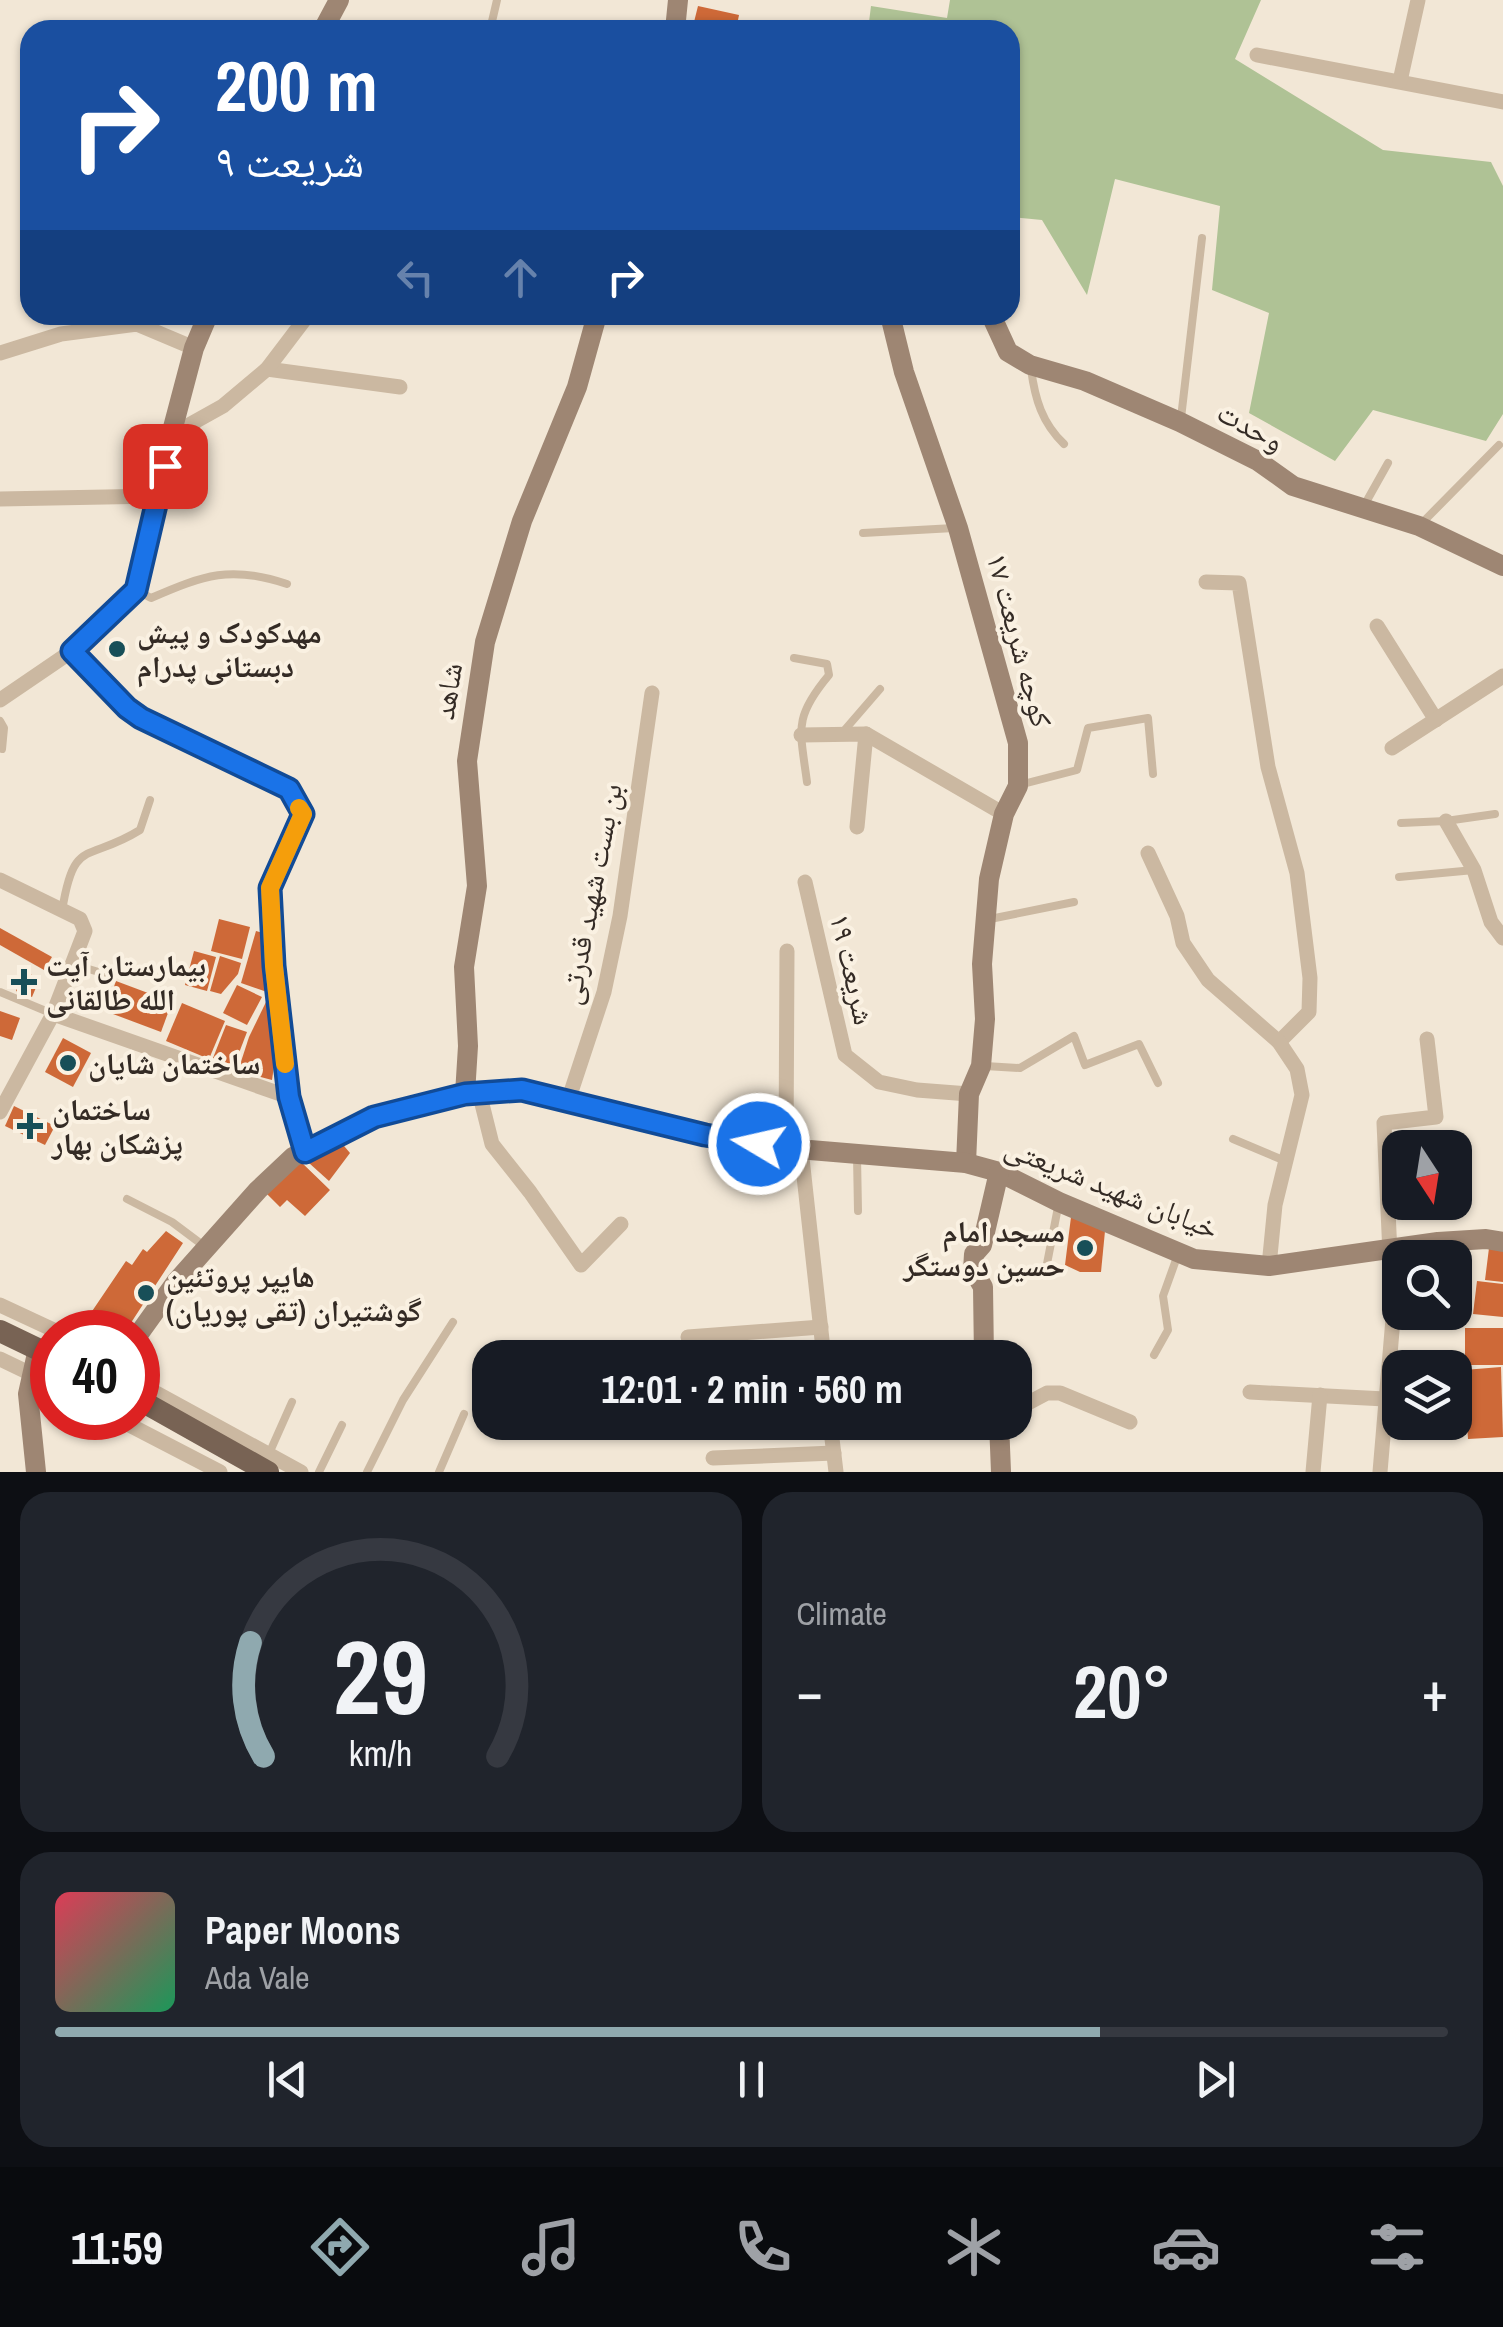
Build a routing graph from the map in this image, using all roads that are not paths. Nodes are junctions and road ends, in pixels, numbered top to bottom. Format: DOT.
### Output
graph roads {
  1 [pos="1418,0"];
  2 [pos="1257,55"];
  3 [pos="1400,80"];
  4 [pos="1503,102"];
  5 [pos="1202,238"];
  6 [pos="129,325"];
  7 [pos="139,325"];
  8 [pos="204,325"];
  9 [pos="300,325"];
  10 [pos="594,325"];
  11 [pos="892,325"];
  12 [pos="996,325"];
  13 [pos="194,348"];
  14 [pos="0,353"];
  15 [pos="1030,364"];
  16 [pos="267,369"];
  17 [pos="400,387"];
  18 [pos="1180,422"];
  19 [pos="171,435"];
  20 [pos="1064,444"];
  21 [pos="1499,445"];
  22 [pos="1388,463"];
  23 [pos="158,496"];
  24 [pos="0,499"];
  25 [pos="1363,508"];
  26 [pos="1419,526"];
  27 [pos="958,528"];
  28 [pos="863,533"];
  29 [pos="1503,566"];
  30 [pos="1206,582"];
  31 [pos="288,584"];
  32 [pos="136,590"];
  33 [pos="1377,626"];
  34 [pos="72,651"];
  35 [pos="794,658"];
  36 [pos="1501,684"];
  37 [pos="880,690"];
  38 [pos="652,693"];
  39 [pos="0,700"];
  40 [pos="1436,720"];
  41 [pos="0,721"];
  42 [pos="866,734"];
  43 [pos="801,735"];
  44 [pos="839,736"];
  45 [pos="1392,748"];
  46 [pos="2,749"];
  47 [pos="1153,774"];
  48 [pos="807,782"];
  49 [pos="1018,786"];
  50 [pos="150,800"];
  51 [pos="1004,814"];
  52 [pos="1495,814"];
  53 [pos="1446,821"];
  54 [pos="1401,823"];
  55 [pos="856,827"];
  56 [pos="1148,853"];
  57 [pos="1474,870"];
  58 [pos="1399,877"];
  59 [pos="0,880"];
  60 [pos="805,882"];
  61 [pos="1074,902"];
  62 [pos="62,911"];
  63 [pos="985,920"];
  64 [pos="1503,938"];
  65 [pos="787,951"];
  66 [pos="72,964"];
  67 [pos="112,976"];
  68 [pos="0,992"];
  69 [pos="53,1014"];
  70 [pos="1428,1039"];
  71 [pos="1279,1042"];
  72 [pos="981,1066"];
  73 [pos="1158,1083"];
  74 [pos="472,1093"];
  75 [pos="968,1094"];
  76 [pos="289,1097"];
  77 [pos="568,1101"];
  78 [pos="0,1112"];
  79 [pos="1232,1140"];
  80 [pos="793,1148"];
  81 [pos="305,1152"];
  82 [pos="857,1152"];
  83 [pos="1284,1160"];
  84 [pos="966,1163"];
  85 [pos="1000,1172"];
  86 [pos="127,1199"];
  87 [pos="1059,1202"];
  88 [pos="858,1211"];
  89 [pos="621,1224"];
  90 [pos="1389,1240"];
  91 [pos="1472,1240"];
  92 [pos="1503,1242"];
  93 [pos="206,1248"];
  94 [pos="1382,1250"];
  95 [pos="1179,1252"];
  96 [pos="1270,1266"];
  97 [pos="1045,1274"];
  98 [pos="0,1305"];
  99 [pos="156,1310"];
  100 [pos="30,1319"];
  101 [pos="453,1322"];
  102 [pos="821,1327"];
  103 [pos="0,1331"];
  104 [pos="688,1337"];
  105 [pos="822,1340"];
  106 [pos="984,1340"];
  107 [pos="30,1346"];
  108 [pos="1154,1356"];
  109 [pos="0,1359"];
  110 [pos="30,1373"];
  111 [pos="30,1384"];
  112 [pos="1250,1392"];
  113 [pos="1320,1395"];
  114 [pos="160,1397"];
  115 [pos="1382,1399"];
  116 [pos="1032,1401"];
  117 [pos="292,1402"];
  118 [pos="160,1410"];
  119 [pos="30,1414"];
  120 [pos="464,1414"];
  121 [pos="1130,1422"];
  122 [pos="342,1425"];
  123 [pos="1382,1436"];
  124 [pos="33,1440"];
  125 [pos="158,1440"];
  126 [pos="832,1440"];
  127 [pos="1000,1440"];
  128 [pos="834,1452"];
  129 [pos="713,1458"];
  130 [pos="266,1465"];
  131 [pos="36,1472"];
  132 [pos="220,1472"];
  133 [pos="301,1472"];
  134 [pos="319,1472"];
  135 [pos="367,1472"];
  136 [pos="439,1472"];
  137 [pos="836,1472"];
  138 [pos="1001,1472"];
  139 [pos="1313,1472"];
  140 [pos="1380,1472"];
  1 -- 3 [label="street"];
  2 -- 3 [label="street"];
  3 -- 4 [label="street"];
  5 -- 18 [label="lane"];
  6 -- 14 [label="street"];
  7 -- 13 [label="street"];
  8 -- 13 [label="street"];
  9 -- 16 [label="street"];
  10 -- 74 [label="street, شاهد"];
  11 -- 27 [label="street, کوچه شریعت ۱۷"];
  12 -- 15 [label="street, وحدت"];
  13 -- 19 [label="street"];
  15 -- 18 [label="street, وحدت"];
  15 -- 20 [label="lane"];
  16 -- 17 [label="street"];
  16 -- 19 [label="street"];
  18 -- 25 [label="street, وحدت"];
  19 -- 23 [label="street"];
  21 -- 26 [label="lane"];
  22 -- 25 [label="lane"];
  23 -- 24 [label="street"];
  23 -- 32 [label="street"];
  25 -- 26 [label="street, وحدت"];
  26 -- 29 [label="street, وحدت"];
  27 -- 28 [label="lane"];
  27 -- 49 [label="street, کوچه شریعت ۱۷"];
  30 -- 71 [label="street"];
  31 -- 32 [label="lane"];
  32 -- 34 [label="street"];
  33 -- 40 [label="street"];
  34 -- 39 [label="street"];
  34 -- 76 [label="street"];
  35 -- 43 [label="lane"];
  36 -- 40 [label="street"];
  37 -- 44 [label="lane"];
  38 -- 77 [label="street, بن بست شهید قدرتی"];
  40 -- 45 [label="street"];
  41 -- 46 [label="lane"];
  42 -- 44 [label="street"];
  42 -- 51 [label="street"];
  42 -- 55 [label="street"];
  43 -- 44 [label="street"];
  43 -- 48 [label="lane"];
  47 -- 49 [label="lane"];
  49 -- 51 [label="street, کوچه شریعت ۱۷"];
  50 -- 62 [label="lane"];
  51 -- 63 [label="street, کوچه شریعت ۱۷"];
  52 -- 53 [label="lane"];
  53 -- 54 [label="lane"];
  53 -- 57 [label="street"];
  56 -- 71 [label="street"];
  57 -- 58 [label="lane"];
  57 -- 64 [label="street"];
  59 -- 62 [label="street"];
  60 -- 75 [label="street, شریعت ۱۹"];
  61 -- 63 [label="lane"];
  62 -- 66 [label="street"];
  63 -- 72 [label="street, کوچه شریعت ۱۷"];
  65 -- 80 [label="street"];
  66 -- 67 [label="lane"];
  66 -- 69 [label="street"];
  68 -- 69 [label="lane"];
  69 -- 76 [label="street"];
  69 -- 78 [label="street"];
  70 -- 90 [label="street"];
  71 -- 83 [label="street"];
  72 -- 73 [label="lane"];
  72 -- 75 [label="street, کوچه شریعت ۱۷"];
  74 -- 77 [label="street, خیابان شهید شریعتی"];
  74 -- 81 [label="street, خیابان شهید شریعتی"];
  74 -- 89 [label="street"];
  75 -- 84 [label="street, کوچه شریعت ۱۷"];
  76 -- 81 [label="street"];
  77 -- 80 [label="street, خیابان شهید شریعتی"];
  79 -- 83 [label="lane"];
  80 -- 82 [label="street, خیابان شهید شریعتی"];
  80 -- 102 [label="street"];
  81 -- 93 [label="street, خیابان شهید شریعتی"];
  82 -- 84 [label="street, خیابان شهید شریعتی"];
  82 -- 88 [label="lane"];
  83 -- 96 [label="street"];
  84 -- 85 [label="street, خیابان شهید شریعتی"];
  85 -- 87 [label="street, خیابان شهید شریعتی"];
  85 -- 106 [label="street"];
  86 -- 93 [label="lane"];
  87 -- 95 [label="street, خیابان شهید شریعتی"];
  87 -- 97 [label="lane"];
  91 -- 92 [label="street, خیابان شهید شریعتی"];
  93 -- 99 [label="street, خیابان شهید شریعتی"];
  94 -- 96 [label="street, خیابان شهید شریعتی"];
  95 -- 96 [label="street, خیابان شهید شریعتی"];
  95 -- 108 [label="lane"];
  98 -- 100 [label="street"];
  101 -- 135 [label="lane"];
  102 -- 104 [label="street"];
  102 -- 105 [label="street"];
  103 -- 107 [label="main road"];
  109 -- 110 [label="street"];
  111 -- 119 [label="street"];
  112 -- 113 [label="street"];
  113 -- 115 [label="street"];
  113 -- 139 [label="street"];
  114 -- 130 [label="street"];
  116 -- 121 [label="street"];
  117 -- 130 [label="lane"];
  118 -- 130 [label="main road"];
  120 -- 136 [label="lane"];
  122 -- 134 [label="lane"];
  123 -- 140 [label="street"];
  124 -- 131 [label="street"];
  125 -- 132 [label="street"];
  126 -- 128 [label="street"];
  127 -- 138 [label="street"];
  128 -- 129 [label="street"];
  128 -- 137 [label="street"];
  130 -- 133 [label="street"];
}
